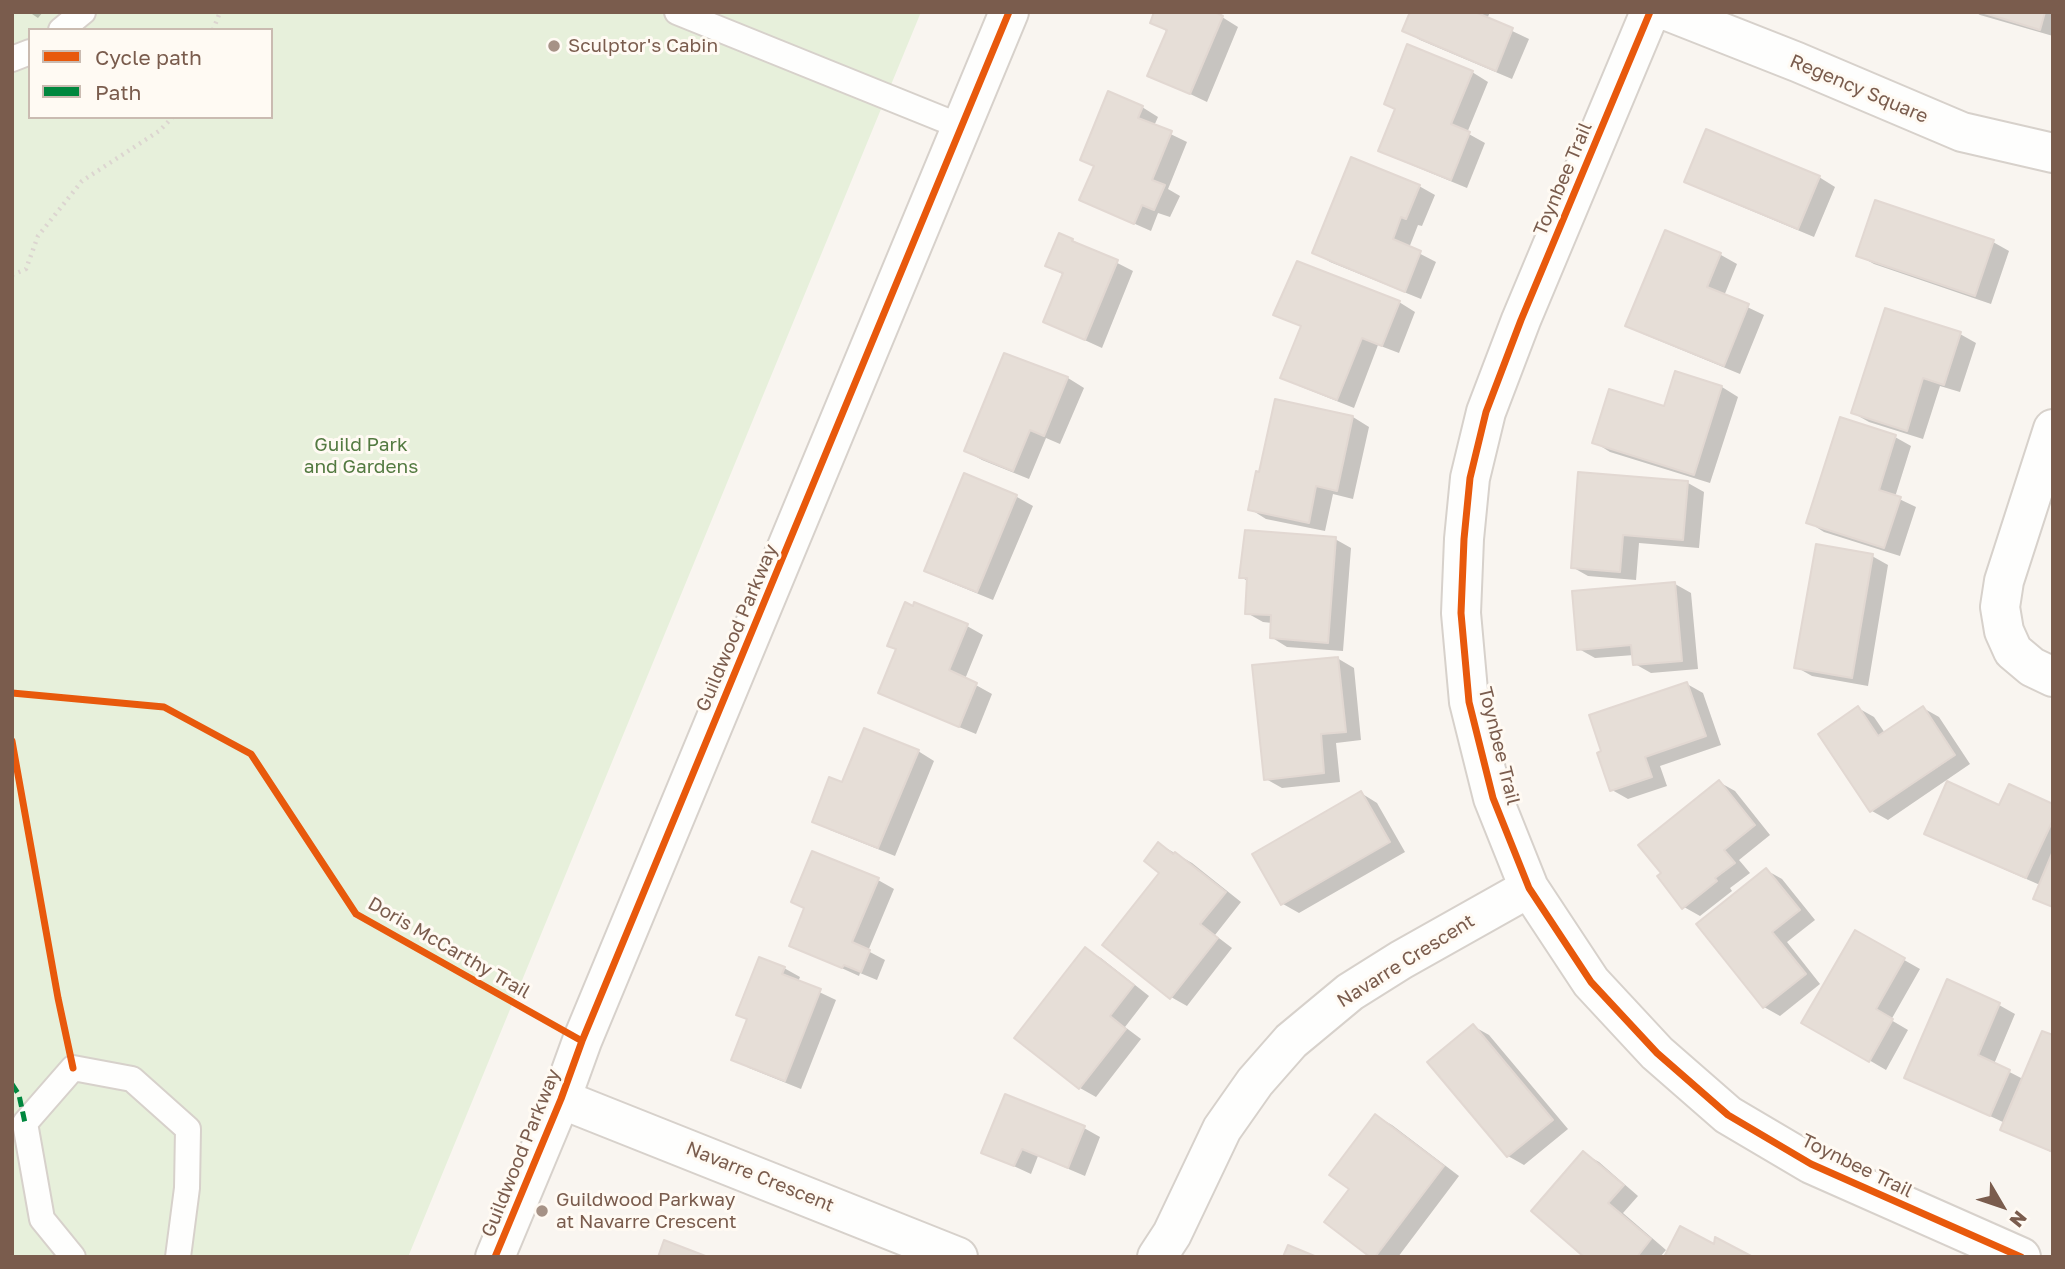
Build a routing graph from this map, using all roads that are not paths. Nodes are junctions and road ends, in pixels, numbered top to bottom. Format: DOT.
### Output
graph roads {
  1 [pos="83,12"];
  2 [pos="677,12"];
  3 [pos="1009,12"];
  4 [pos="1650,12"];
  5 [pos="1670,12"];
  6 [pos="63,28"];
  7 [pos="28,53"];
  8 [pos="12,60"];
  9 [pos="962,127"];
  10 [pos="2053,153"];
  11 [pos="2053,429"];
  12 [pos="2053,677"];
  13 [pos="1529,888"];
  14 [pos="561,1099"];
  15 [pos="73,1257"];
  16 [pos="178,1257"];
  17 [pos="495,1257"];
  18 [pos="958,1257"];
  19 [pos="1157,1257"];
  20 [pos="2021,1257"];
  1 -- 6 [label="lane"];
  2 -- 9 [label="lane"];
  3 -- 9 [label="street, Guildwood Parkway"];
  4 -- 13 [label="street, Toynbee Trail"];
  5 -- 10 [label="street, Regency Square"];
  7 -- 8 [label="lane"];
  9 -- 14 [label="street, Guildwood Parkway"];
  11 -- 12 [label="street"];
  13 -- 19 [label="street, Navarre Crescent"];
  13 -- 20 [label="street, Toynbee Trail"];
  14 -- 17 [label="street, Guildwood Parkway"];
  14 -- 18 [label="street, Navarre Crescent"];
  15 -- 16 [label="lane"];
}
